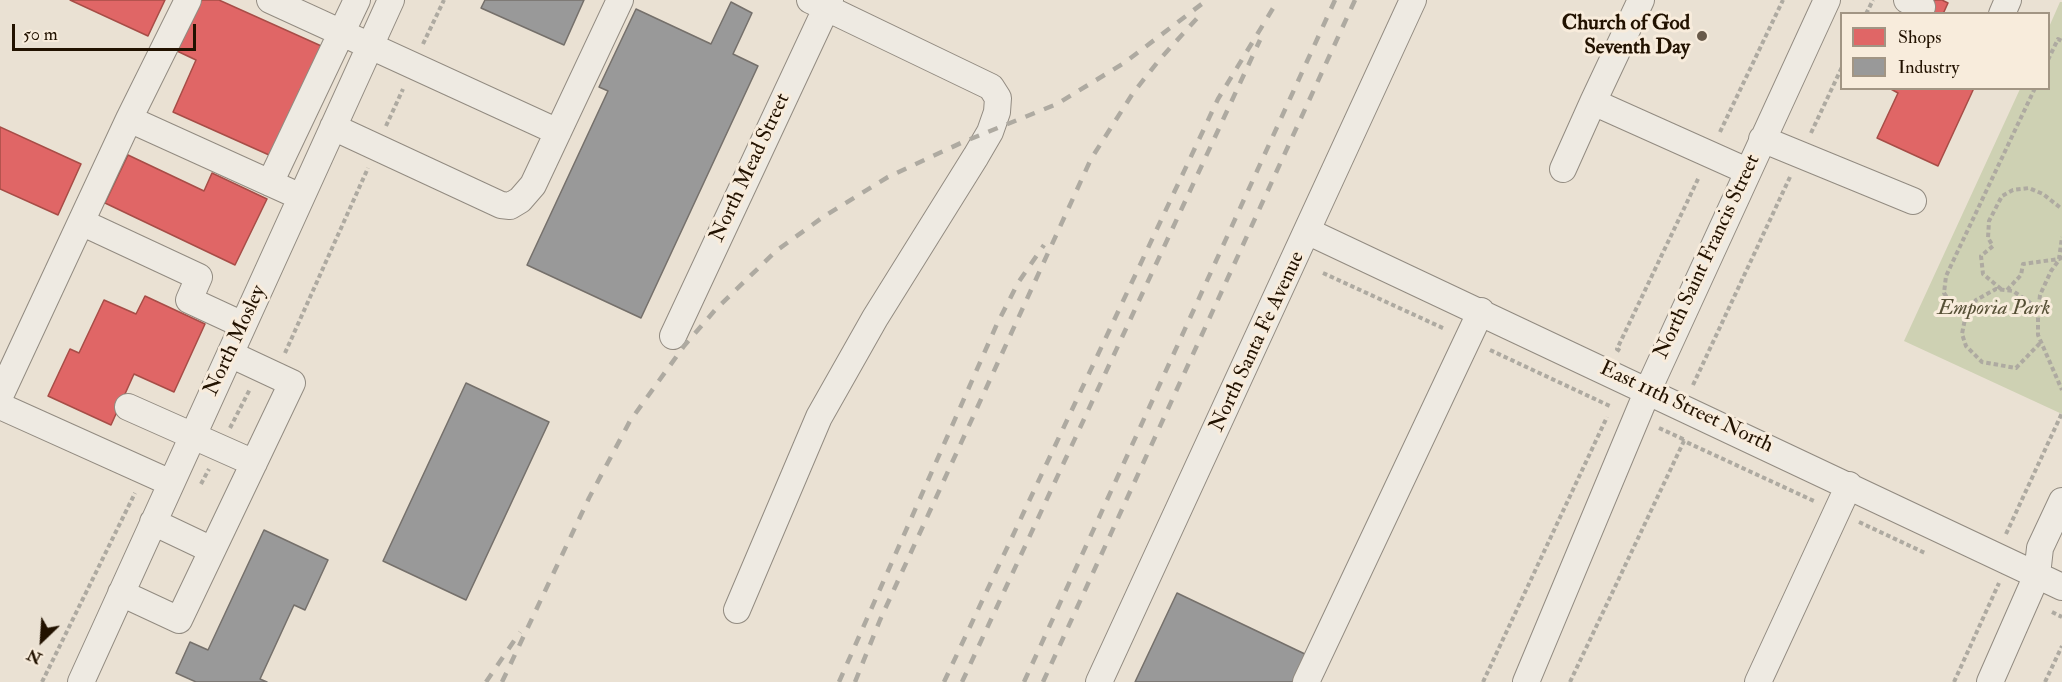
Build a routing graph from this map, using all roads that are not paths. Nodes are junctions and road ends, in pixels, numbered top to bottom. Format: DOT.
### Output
graph roads {
  1 [pos="188,0"];
  2 [pos="270,0"];
  3 [pos="357,0"];
  4 [pos="391,0"];
  5 [pos="620,0"];
  6 [pos="1413,0"];
  7 [pos="1641,0"];
  8 [pos="1827,0"];
  9 [pos="822,2"];
  10 [pos="343,33"];
  11 [pos="370,46"];
  12 [pos="1593,102"];
  13 [pos="129,119"];
  14 [pos="558,132"];
  15 [pos="294,134"];
  16 [pos="328,138"];
  17 [pos="1762,139"];
  18 [pos="1563,169"];
  19 [pos="1747,171"];
  20 [pos="270,183"];
  21 [pos="301,197"];
  22 [pos="1913,201"];
  23 [pos="81,222"];
  24 [pos="1309,231"];
  25 [pos="1481,310"];
  26 [pos="243,325"];
  27 [pos="673,336"];
  28 [pos="230,354"];
  29 [pos="1653,379"];
  30 [pos="0,396"];
  31 [pos="0,406"];
  32 [pos="128,407"];
  33 [pos="192,436"];
  34 [pos="254,463"];
  35 [pos="171,483"];
  36 [pos="1848,485"];
  37 [pos="2062,501"];
  38 [pos="153,522"];
  39 [pos="212,550"];
  40 [pos="2038,564"];
  41 [pos="2062,587"];
  42 [pos="121,593"];
  43 [pos="737,610"];
  44 [pos="81,682"];
  45 [pos="1099,682"];
  46 [pos="1306,682"];
  47 [pos="1526,682"];
  48 [pos="1758,682"];
  49 [pos="1990,682"];
  1 -- 13 [label="street"];
  2 -- 10 [label="street"];
  3 -- 10 [label="street"];
  4 -- 11 [label="street, North Mosley"];
  5 -- 14 [label="street"];
  6 -- 24 [label="street, North Santa Fe Avenue"];
  7 -- 12 [label="street"];
  8 -- 17 [label="street, North Saint Francis Street"];
  9 -- 27 [label="street, North Mead Street"];
  9 -- 43 [label="street"];
  10 -- 11 [label="street"];
  10 -- 15 [label="street"];
  11 -- 14 [label="street"];
  11 -- 16 [label="street, North Mosley"];
  12 -- 18 [label="street"];
  12 -- 19 [label="street"];
  13 -- 20 [label="street"];
  13 -- 23 [label="street"];
  14 -- 16 [label="street"];
  15 -- 16 [label="street"];
  15 -- 20 [label="street"];
  16 -- 21 [label="street, North Mosley"];
  17 -- 19 [label="street, North Saint Francis Street"];
  17 -- 22 [label="street"];
  19 -- 29 [label="street, North Saint Francis Street"];
  20 -- 21 [label="street"];
  21 -- 26 [label="street, North Mosley"];
  23 -- 26 [label="street"];
  23 -- 30 [label="street"];
  24 -- 25 [label="street, East 11th Street North"];
  24 -- 45 [label="street, North Santa Fe Avenue"];
  25 -- 29 [label="street, East 11th Street North"];
  25 -- 46 [label="street"];
  26 -- 28 [label="street, North Mosley"];
  28 -- 33 [label="street, North Mosley"];
  28 -- 34 [label="street"];
  29 -- 36 [label="street, East 11th Street North"];
  29 -- 47 [label="street, North Saint Francis Street"];
  31 -- 35 [label="street"];
  32 -- 33 [label="street"];
  33 -- 34 [label="street"];
  33 -- 35 [label="street, North Mosley"];
  34 -- 39 [label="street"];
  35 -- 38 [label="street, North Mosley"];
  36 -- 40 [label="street, East 11th Street North"];
  36 -- 48 [label="street"];
  37 -- 40 [label="street"];
  38 -- 39 [label="street"];
  38 -- 42 [label="street, North Mosley"];
  39 -- 42 [label="street"];
  40 -- 41 [label="street, East 11th Street North"];
  40 -- 49 [label="street"];
  42 -- 44 [label="street, North Mosley"];
}
